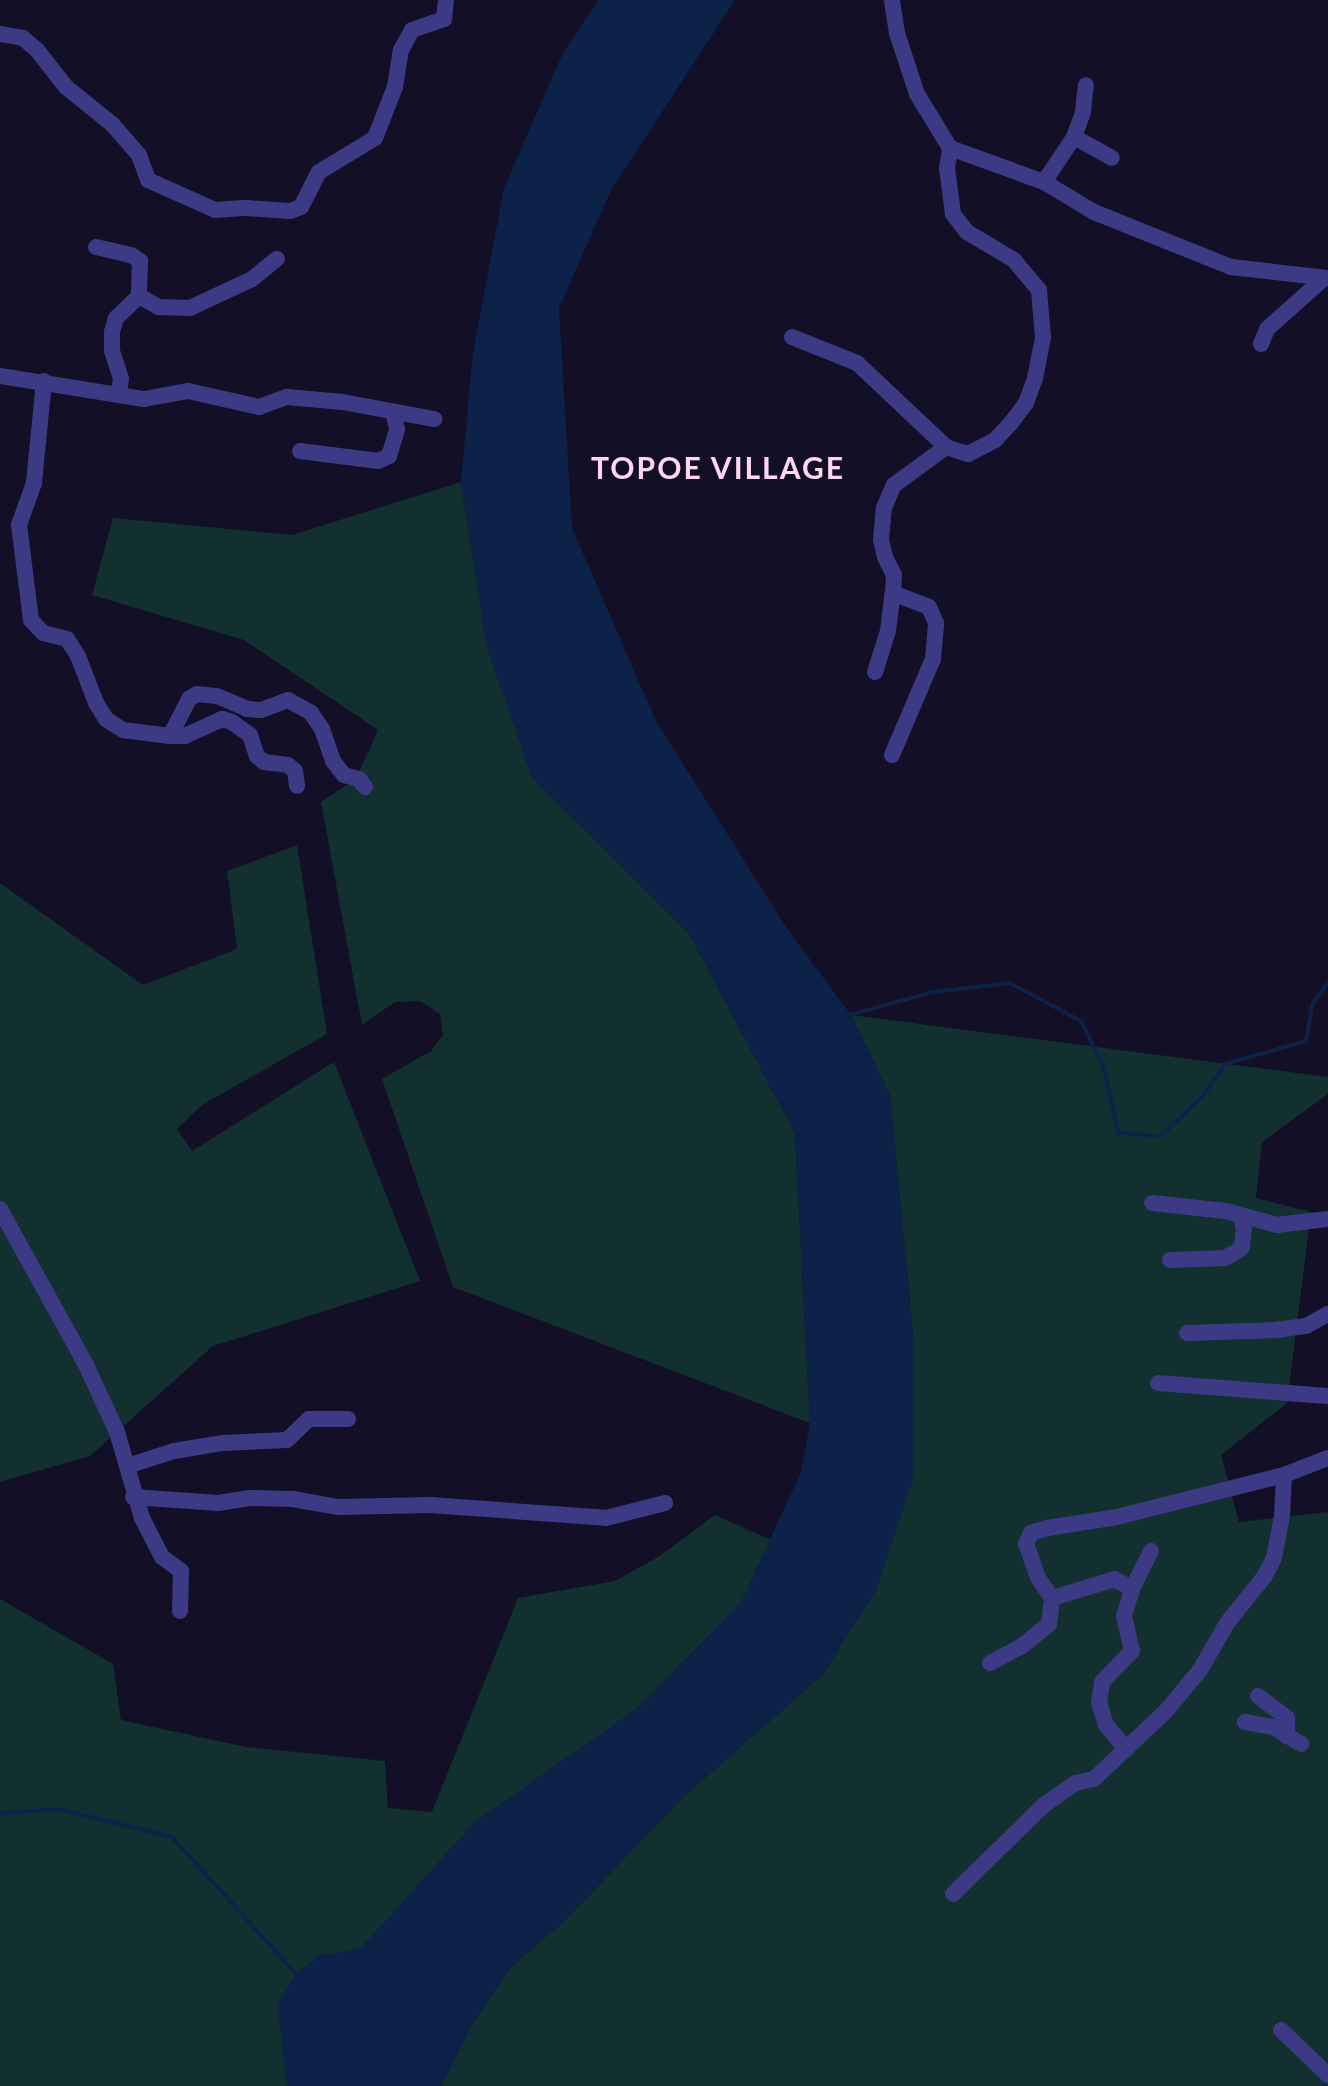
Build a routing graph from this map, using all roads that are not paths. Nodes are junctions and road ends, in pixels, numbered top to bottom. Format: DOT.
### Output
graph roads {
  1 [pos="446,0"];
  2 [pos="892,0"];
  3 [pos="0,34"];
  4 [pos="1086,85"];
  5 [pos="1074,137"];
  6 [pos="950,148"];
  7 [pos="1112,158"];
  8 [pos="1044,182"];
  9 [pos="96,247"];
  10 [pos="277,259"];
  11 [pos="1325,279"];
  12 [pos="139,296"];
  13 [pos="792,337"];
  14 [pos="1261,344"];
  15 [pos="0,376"];
  16 [pos="44,381"];
  17 [pos="119,394"];
  18 [pos="393,411"];
  19 [pos="434,419"];
  20 [pos="946,447"];
  21 [pos="300,451"];
  22 [pos="893,593"];
  23 [pos="875,672"];
  24 [pos="170,736"];
  25 [pos="892,755"];
  26 [pos="297,786"];
  27 [pos="365,787"];
  28 [pos="1152,1203"];
  29 [pos="0,1209"];
  30 [pos="1241,1216"];
  31 [pos="1328,1219"];
  32 [pos="1170,1260"];
  33 [pos="1328,1314"];
  34 [pos="1187,1333"];
  35 [pos="1158,1383"];
  36 [pos="1328,1396"];
  37 [pos="348,1419"];
  38 [pos="1328,1458"];
  39 [pos="127,1466"];
  40 [pos="1284,1475"];
  41 [pos="133,1497"];
  42 [pos="665,1503"];
  43 [pos="1151,1551"];
  44 [pos="1132,1589"];
  45 [pos="1052,1598"];
  46 [pos="180,1611"];
  47 [pos="990,1663"];
  48 [pos="1258,1696"];
  49 [pos="1245,1722"];
  50 [pos="1126,1749"];
  51 [pos="953,1894"];
  52 [pos="1281,2030"];
  53 [pos="1328,2075"];
  1 -- 3 [label="street"];
  2 -- 6 [label="street"];
  4 -- 5 [label="street"];
  5 -- 7 [label="street"];
  5 -- 8 [label="street"];
  6 -- 8 [label="street"];
  6 -- 20 [label="street"];
  8 -- 11 [label="street"];
  9 -- 12 [label="street"];
  10 -- 12 [label="street"];
  11 -- 14 [label="street"];
  12 -- 17 [label="street"];
  13 -- 20 [label="street"];
  15 -- 16 [label="street"];
  16 -- 17 [label="street"];
  16 -- 24 [label="street"];
  17 -- 18 [label="street"];
  18 -- 19 [label="street"];
  18 -- 21 [label="street"];
  20 -- 22 [label="street"];
  22 -- 23 [label="street"];
  22 -- 25 [label="street"];
  24 -- 26 [label="street"];
  24 -- 27 [label="street"];
  28 -- 30 [label="street"];
  29 -- 39 [label="street"];
  30 -- 31 [label="street"];
  30 -- 32 [label="street"];
  33 -- 34 [label="street"];
  35 -- 36 [label="street"];
  37 -- 39 [label="street"];
  38 -- 40 [label="street"];
  39 -- 41 [label="street"];
  40 -- 45 [label="street"];
  40 -- 50 [label="street"];
  41 -- 42 [label="street"];
  41 -- 46 [label="street"];
  43 -- 44 [label="street"];
  44 -- 45 [label="street"];
  44 -- 50 [label="street"];
  45 -- 47 [label="street"];
  48 -- 49 [label="street"];
  50 -- 51 [label="street"];
  52 -- 53 [label="street"];
}
